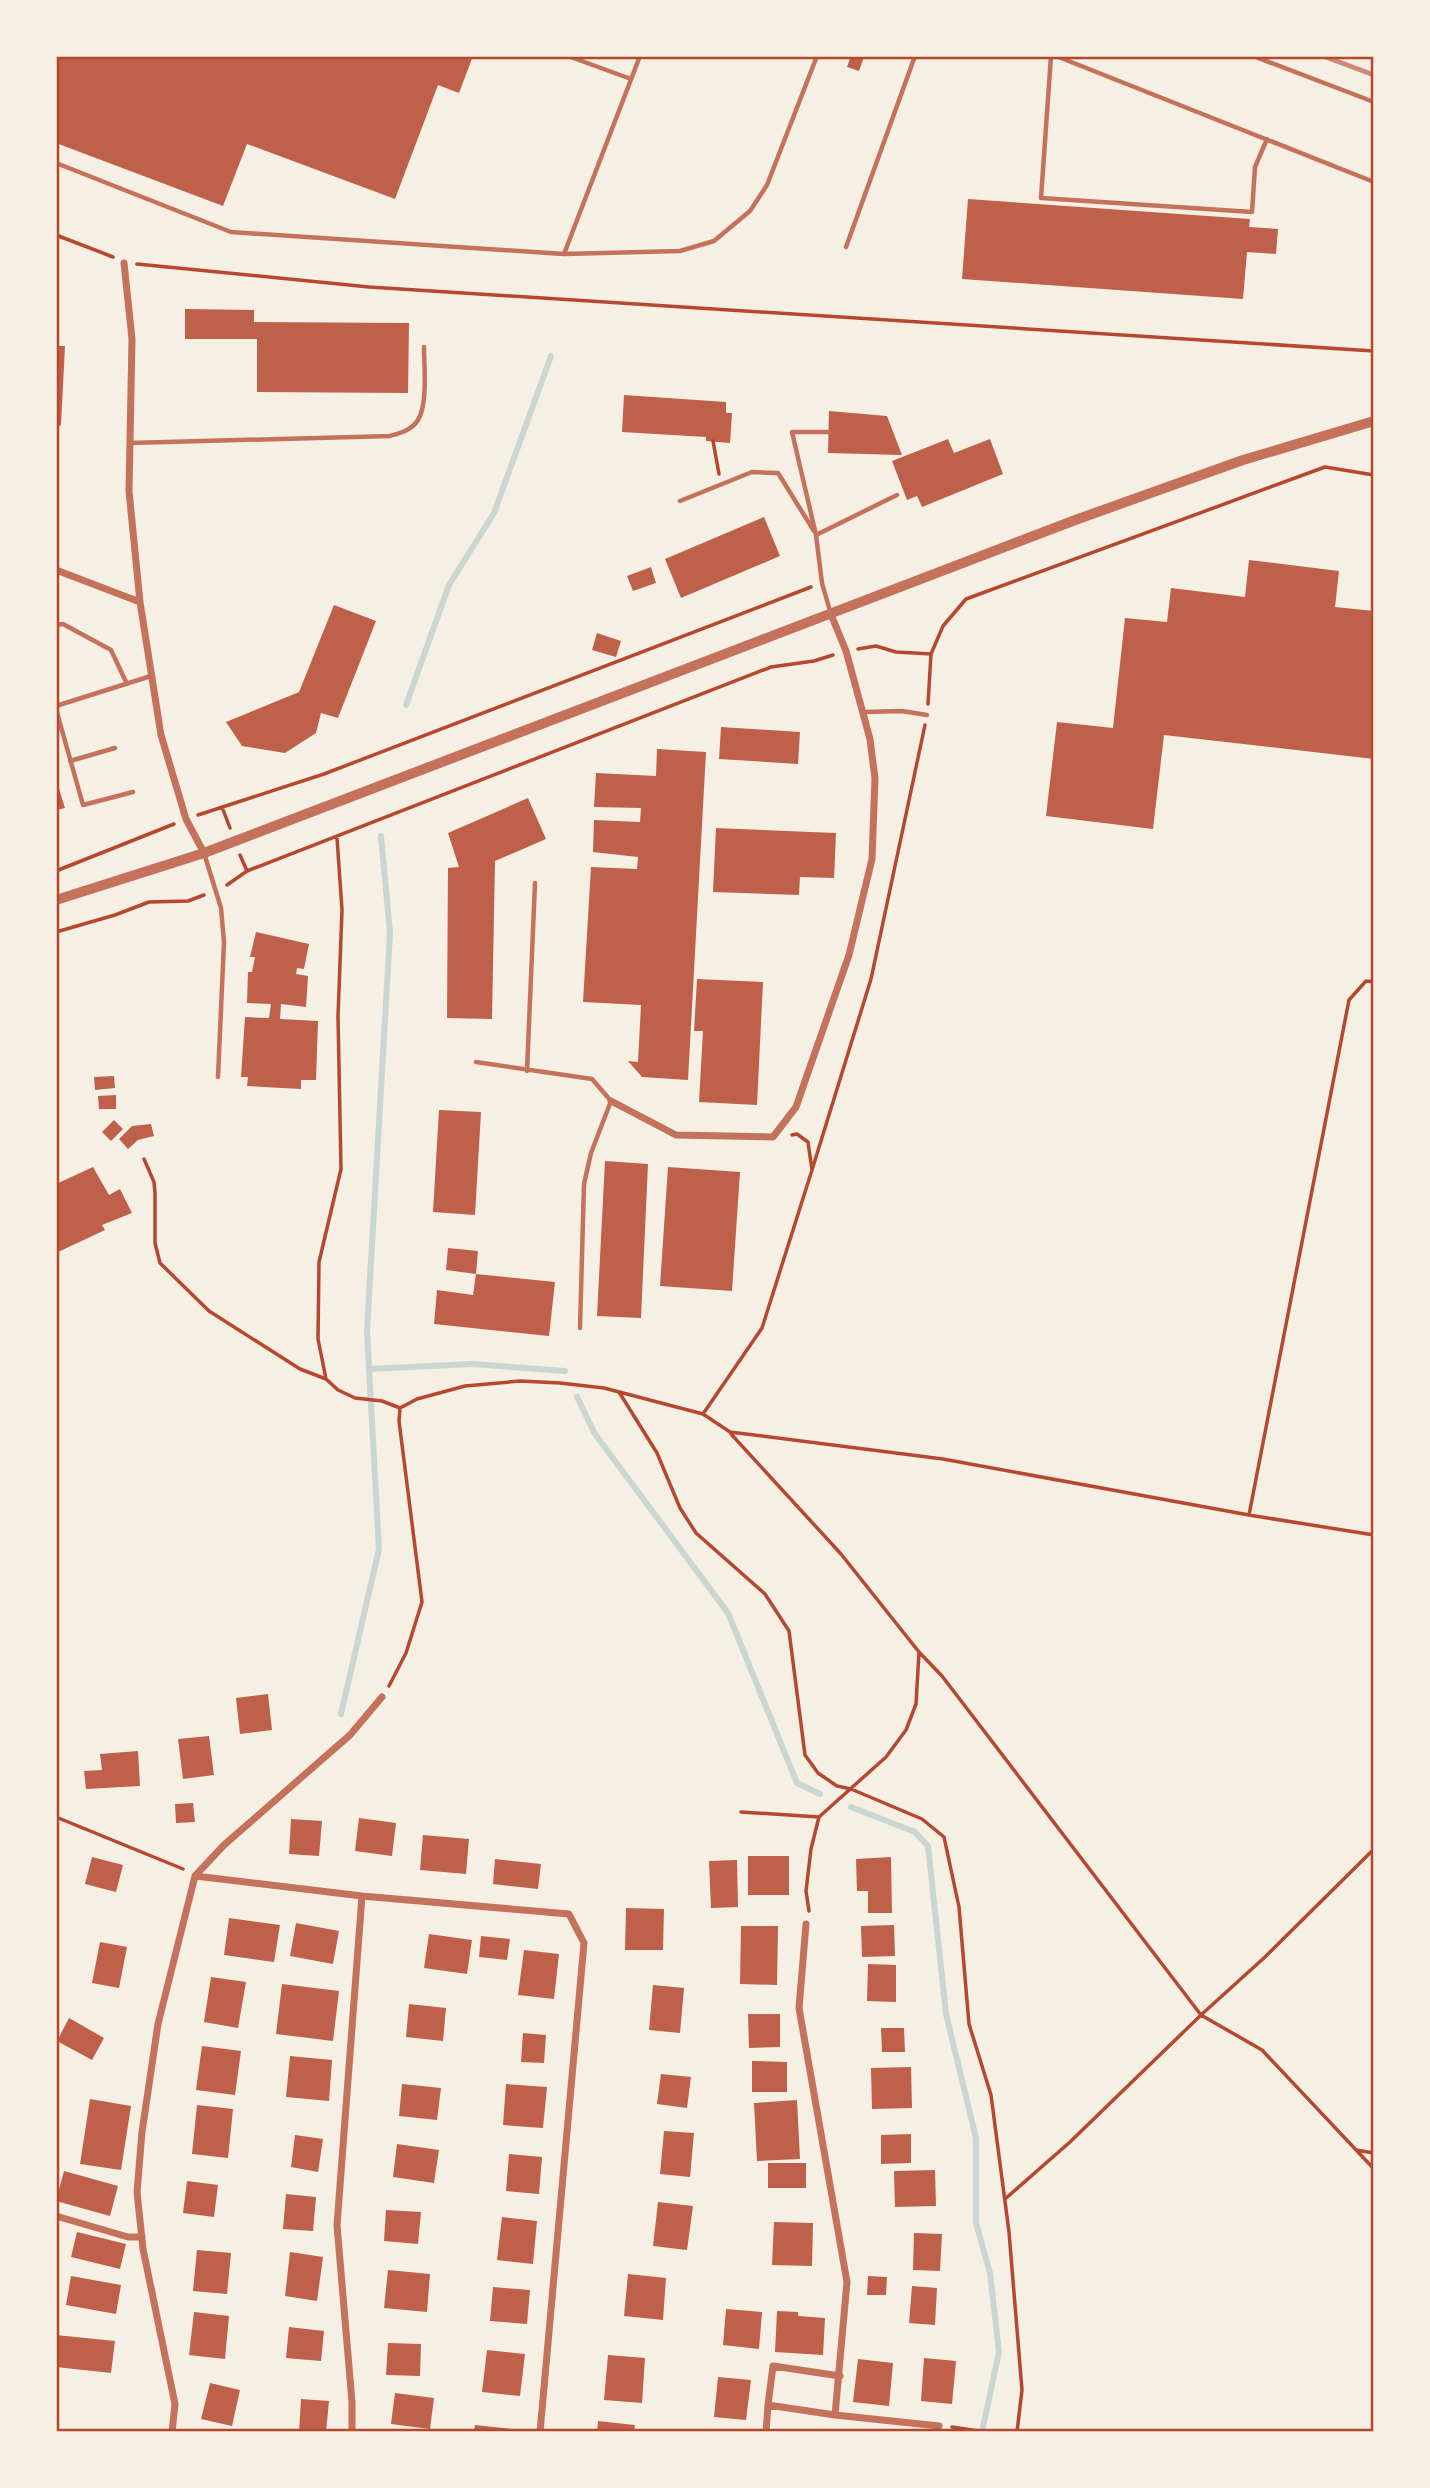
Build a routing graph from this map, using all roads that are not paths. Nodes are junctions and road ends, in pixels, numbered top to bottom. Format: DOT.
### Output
graph roads {
  1 [pos="568,56"];
  2 [pos="640,56"];
  3 [pos="817,56"];
  4 [pos="915,56"];
  5 [pos="1054,56"];
  6 [pos="1253,56"];
  7 [pos="631,79"];
  8 [pos="1374,102"];
  9 [pos="1266,139"];
  10 [pos="56,163"];
  11 [pos="1374,182"];
  12 [pos="846,247"];
  13 [pos="564,254"];
  14 [pos="124,263"];
  15 [pos="424,347"];
  16 [pos="1374,421"];
  17 [pos="829,432"];
  18 [pos="130,443"];
  19 [pos="897,495"];
  20 [pos="680,501"];
  21 [pos="816,535"];
  22 [pos="56,570"];
  23 [pos="140,602"];
  24 [pos="830,612"];
  25 [pos="56,625"];
  26 [pos="152,676"];
  27 [pos="127,684"];
  28 [pos="56,708"];
  29 [pos="864,712"];
  30 [pos="927,715"];
  31 [pos="115,748"];
  32 [pos="70,761"];
  33 [pos="133,792"];
  34 [pos="204,853"];
  35 [pos="535,883"];
  36 [pos="56,900"];
  37 [pos="476,1062"];
  38 [pos="527,1071"];
  39 [pos="218,1077"];
  40 [pos="611,1101"];
  41 [pos="580,1328"];
  42 [pos="382,1697"];
  43 [pos="195,1876"];
  44 [pos="362,1896"];
  45 [pos="806,1924"];
  46 [pos="56,2216"];
  47 [pos="142,2237"];
  48 [pos="840,2376"];
  49 [pos="768,2406"];
  50 [pos="835,2415"];
  51 [pos="939,2426"];
  52 [pos="172,2432"];
  53 [pos="352,2432"];
  54 [pos="540,2432"];
  55 [pos="766,2432"];
  1 -- 7 [label="lane"];
  2 -- 7 [label="lane"];
  3 -- 13 [label="lane"];
  4 -- 12 [label="lane"];
  5 -- 9 [label="lane"];
  5 -- 9 [label="lane"];
  6 -- 8 [label="lane"];
  7 -- 13 [label="lane"];
  9 -- 11 [label="lane"];
  10 -- 13 [label="lane"];
  14 -- 18 [label="street"];
  15 -- 18 [label="lane"];
  16 -- 24 [label="street"];
  17 -- 21 [label="lane"];
  18 -- 23 [label="street"];
  19 -- 21 [label="lane"];
  20 -- 21 [label="lane"];
  21 -- 24 [label="lane"];
  22 -- 23 [label="street"];
  23 -- 26 [label="street"];
  24 -- 29 [label="street"];
  24 -- 34 [label="street"];
  25 -- 27 [label="lane"];
  26 -- 27 [label="lane"];
  26 -- 34 [label="street"];
  27 -- 28 [label="lane"];
  28 -- 32 [label="lane"];
  29 -- 30 [label="lane"];
  29 -- 40 [label="street"];
  31 -- 32 [label="lane"];
  32 -- 33 [label="lane"];
  34 -- 36 [label="street"];
  34 -- 39 [label="lane"];
  35 -- 38 [label="lane"];
  37 -- 38 [label="lane"];
  38 -- 40 [label="lane"];
  40 -- 41 [label="lane"];
  42 -- 43 [label="street"];
  43 -- 44 [label="street"];
  43 -- 47 [label="street"];
  44 -- 53 [label="street"];
  44 -- 54 [label="street"];
  45 -- 48 [label="street"];
  46 -- 47 [label="street"];
  47 -- 52 [label="street"];
  48 -- 49 [label="street"];
  48 -- 50 [label="street"];
  49 -- 50 [label="street"];
  49 -- 55 [label="street"];
  50 -- 51 [label="street"];
}
